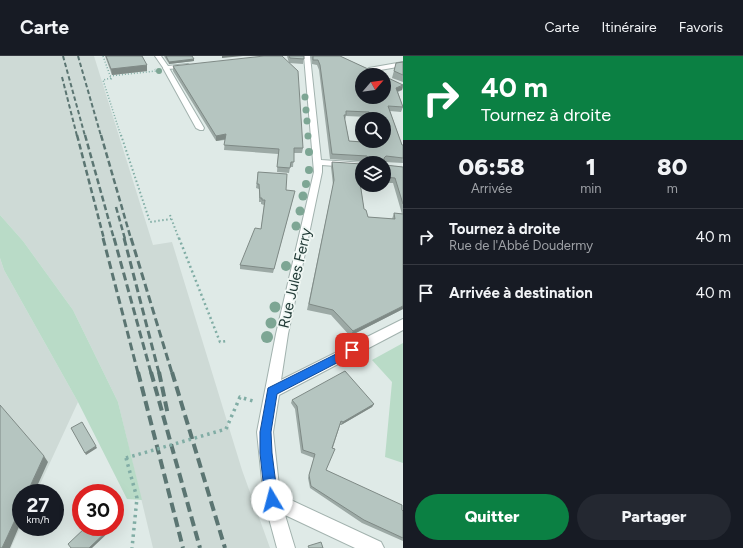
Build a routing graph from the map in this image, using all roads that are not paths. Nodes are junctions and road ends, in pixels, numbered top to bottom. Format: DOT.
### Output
graph roads {
  1 [pos="158,56"];
  2 [pos="307,56"];
  3 [pos="403,64"];
  4 [pos="192,65"];
  5 [pos="166,68"];
  6 [pos="373,68"];
  7 [pos="200,128"];
  8 [pos="318,162"];
  9 [pos="355,165"];
  10 [pos="403,324"];
  11 [pos="272,391"];
  12 [pos="272,500"];
  13 [pos="286,548"];
  14 [pos="375,548"];
  1 -- 5 [label="street"];
  2 -- 8 [label="street, Rue Jules Ferry"];
  3 -- 6 [label="street"];
  4 -- 5 [label="street"];
  5 -- 7 [label="street"];
  8 -- 9 [label="street"];
  8 -- 11 [label="street, Rue Jules Ferry"];
  10 -- 11 [label="street"];
  11 -- 12 [label="street, Rue Jules Ferry"];
  12 -- 13 [label="street, Rue Jules Ferry"];
  12 -- 14 [label="street"];
}
